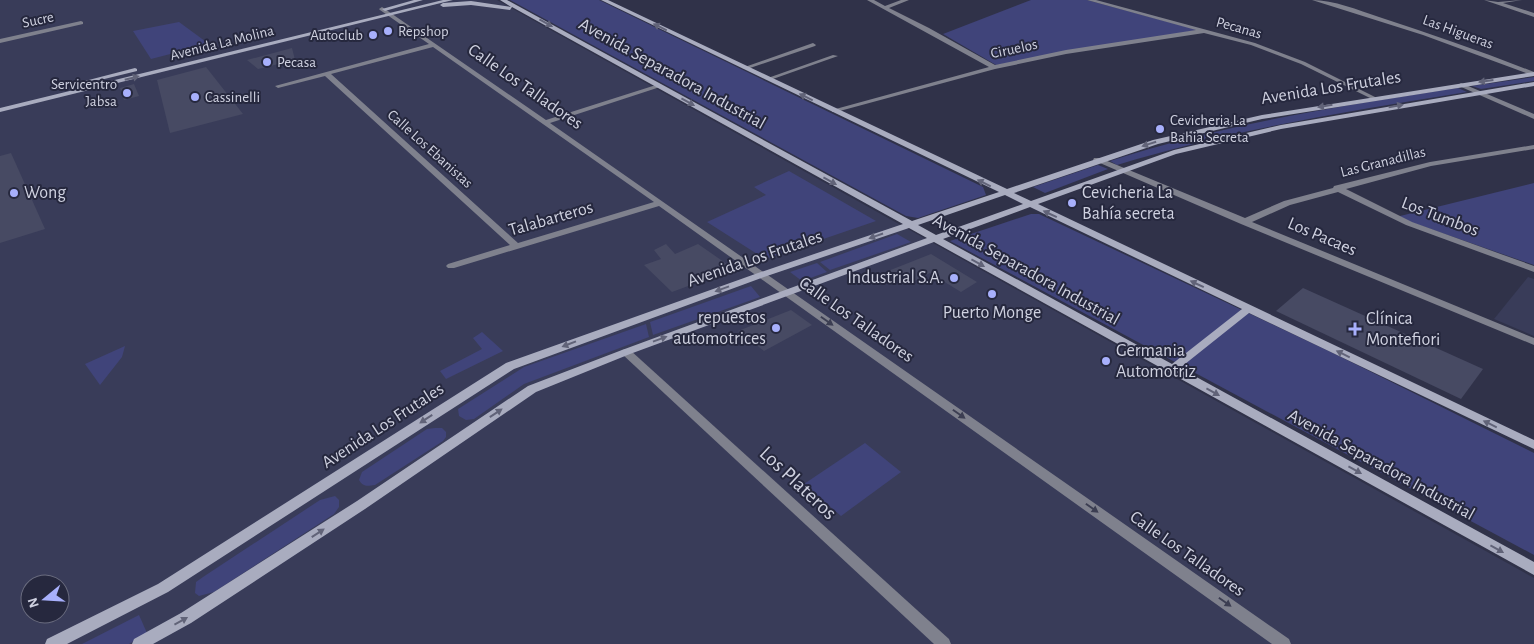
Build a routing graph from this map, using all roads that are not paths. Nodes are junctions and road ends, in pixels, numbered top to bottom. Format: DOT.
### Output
graph roads {
  1 [pos="419,0"];
  2 [pos="450,0"];
  3 [pos="503,0"];
  4 [pos="604,0"];
  5 [pos="870,0"];
  6 [pos="906,0"];
  7 [pos="1090,0"];
  8 [pos="1315,0"];
  9 [pos="1487,0"];
  10 [pos="1519,0"];
  11 [pos="1497,3"];
  12 [pos="886,7"];
  13 [pos="417,8"];
  14 [pos="382,10"];
  15 [pos="528,14"];
  16 [pos="1534,14"];
  17 [pos="390,15"];
  18 [pos="81,24"];
  19 [pos="1204,30"];
  20 [pos="0,40"];
  21 [pos="246,42"];
  22 [pos="433,45"];
  23 [pos="813,45"];
  24 [pos="253,48"];
  25 [pos="835,56"];
  26 [pos="994,67"];
  27 [pos="746,68"];
  28 [pos="326,73"];
  29 [pos="1533,74"];
  30 [pos="768,79"];
  31 [pos="1534,84"];
  32 [pos="1461,85"];
  33 [pos="278,86"];
  34 [pos="658,86"];
  35 [pos="69,89"];
  36 [pos="1478,93"];
  37 [pos="1374,98"];
  38 [pos="0,103"];
  39 [pos="0,110"];
  40 [pos="834,111"];
  41 [pos="1534,117"];
  42 [pos="545,122"];
  43 [pos="1534,147"];
  44 [pos="1097,160"];
  45 [pos="1120,170"];
  46 [pos="1337,188"];
  47 [pos="1005,193"];
  48 [pos="660,203"];
  49 [pos="1028,204"];
  50 [pos="1244,222"];
  51 [pos="909,225"];
  52 [pos="935,240"];
  53 [pos="516,246"];
  54 [pos="451,266"];
  55 [pos="1534,269"];
  56 [pos="761,275"];
  57 [pos="787,292"];
  58 [pos="1248,309"];
  59 [pos="1534,342"];
  60 [pos="626,352"];
  61 [pos="1172,370"];
  62 [pos="1534,445"];
  63 [pos="1534,569"];
  64 [pos="52,644"];
  65 [pos="138,644"];
  66 [pos="944,644"];
  67 [pos="1284,644"];
  1 -- 14 [label="main road, Avenida La Molina"];
  2 -- 13 [label="main road, Avenida La Molina"];
  3 -- 15 [label="main road, Avenida Separadora Industrial"];
  27 -- 4 [label="main road, Avenida Separadora Industrial, one-way"];
  5 -- 12 [label="street"];
  6 -- 12 [label="street"];
  7 -- 19 [label="street, Pecanas"];
  8 -- 29 [label="street, Las Higueras"];
  9 -- 11 [label="street"];
  10 -- 11 [label="street"];
  11 -- 16 [label="street"];
  12 -- 26 [label="street"];
  13 -- 15 [label="main road"];
  13 -- 17 [label="main road, Avenida La Molina"];
  14 -- 17 [label="street, Calle Los Talladores"];
  14 -- 21 [label="main road, Avenida La Molina"];
  15 -- 34 [label="main road, Avenida Separadora Industrial, one-way"];
  17 -- 22 [label="street, Calle Los Talladores"];
  17 -- 24 [label="main road, Avenida La Molina"];
  18 -- 20 [label="street, Sucre"];
  19 -- 26 [label="street, Ciruelos"];
  19 -- 37 [label="street, Pecanas"];
  21 -- 24 [label="main road"];
  21 -- 35 [label="main road, Avenida La Molina"];
  22 -- 28 [label="street"];
  22 -- 42 [label="street, Calle Los Talladores"];
  23 -- 27 [label="street"];
  35 -- 24 [label="main road, Avenida La Molina, one-way"];
  25 -- 30 [label="street"];
  26 -- 40 [label="street, Ciruelos"];
  27 -- 30 [label="main road, Avenida Separadora Industrial"];
  28 -- 33 [label="street"];
  28 -- 53 [label="street, Calle Los Ebanistas"];
  29 -- 32 [label="main road, Avenida Los Frutales, one-way"];
  40 -- 30 [label="main road, Avenida Separadora Industrial, one-way"];
  31 -- 36 [label="main road, Avenida Los Frutales"];
  32 -- 36 [label="street"];
  32 -- 37 [label="main road, Avenida Los Frutales"];
  34 -- 42 [label="street"];
  34 -- 51 [label="main road, Avenida Separadora Industrial, one-way"];
  35 -- 38 [label="main road, Avenida La Molina"];
  35 -- 39 [label="main road, Avenida La Molina"];
  36 -- 41 [label="street"];
  45 -- 36 [label="main road, Avenida Los Frutales, one-way"];
  37 -- 44 [label="main road, Avenida Los Frutales, one-way"];
  47 -- 40 [label="main road, Avenida Separadora Industrial, one-way"];
  42 -- 48 [label="street, Calle Los Talladores"];
  43 -- 46 [label="street, Las Granadillas"];
  44 -- 45 [label="street, Los Pacaes"];
  44 -- 47 [label="main road, Avenida Los Frutales"];
  45 -- 49 [label="main road, Avenida Los Frutales"];
  45 -- 50 [label="street, Los Pacaes"];
  46 -- 50 [label="street, Las Granadillas"];
  46 -- 55 [label="street, Los Tumbos"];
  47 -- 49 [label="main road, Avenida Separadora Industrial"];
  47 -- 51 [label="main road, Avenida Los Frutales"];
  48 -- 53 [label="street, Talabarteros"];
  48 -- 56 [label="street, Calle Los Talladores"];
  49 -- 52 [label="main road, Avenida Los Frutales"];
  58 -- 49 [label="main road, Avenida Separadora Industrial, one-way"];
  50 -- 59 [label="street, Los Pacaes"];
  51 -- 52 [label="main road, Avenida Separadora Industrial"];
  51 -- 56 [label="main road, Avenida Los Frutales, one-way"];
  52 -- 57 [label="main road, Avenida Los Frutales"];
  52 -- 61 [label="main road, Avenida Separadora Industrial, one-way"];
  53 -- 54 [label="street, Talabarteros"];
  56 -- 57 [label="street, Calle Los Talladores"];
  56 -- 64 [label="main road, Avenida Los Frutales, one-way"];
  60 -- 57 [label="main road, Avenida Los Frutales, one-way"];
  57 -- 67 [label="street, Calle Los Talladores, one-way"];
  58 -- 61 [label="main road"];
  62 -- 58 [label="main road, Avenida Separadora Industrial, one-way"];
  65 -- 60 [label="main road, Avenida Los Frutales, one-way"];
  60 -- 66 [label="street, Los Plateros"];
  61 -- 63 [label="main road, Avenida Separadora Industrial, one-way"];
}
